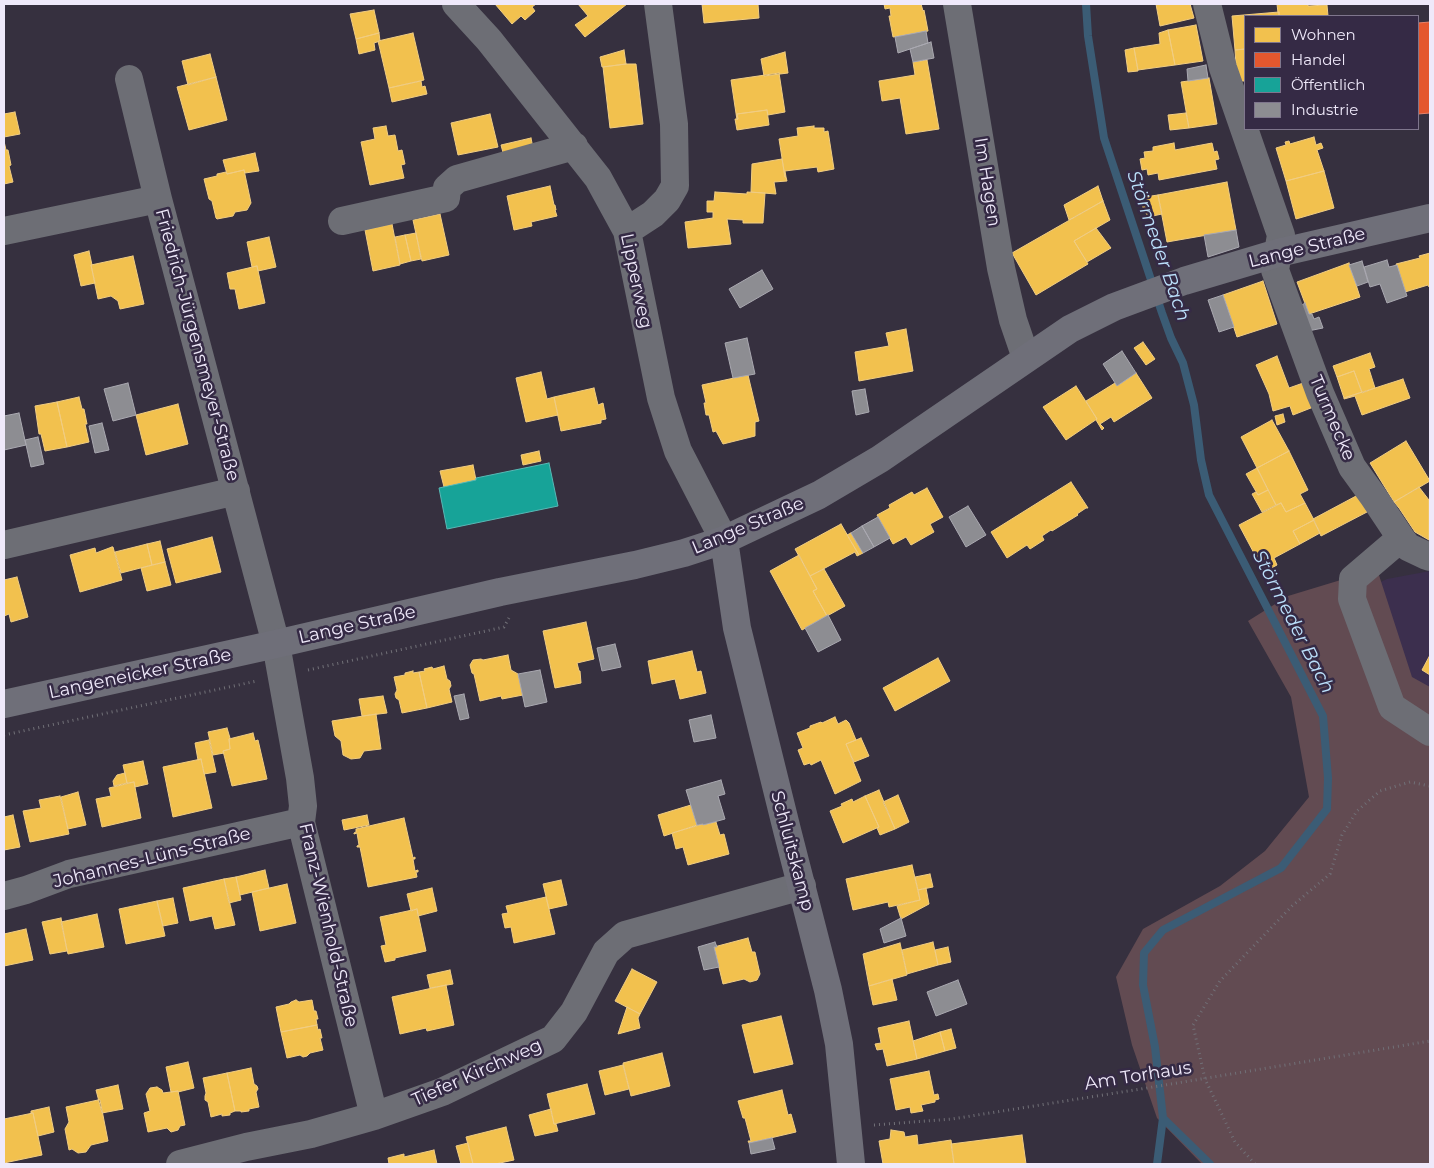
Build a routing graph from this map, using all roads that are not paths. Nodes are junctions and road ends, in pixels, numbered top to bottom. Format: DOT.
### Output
graph roads {
  1 [pos="456,4"];
  2 [pos="658,4"];
  3 [pos="957,4"];
  4 [pos="1206,4"];
  5 [pos="129,79"];
  6 [pos="1244,128"];
  7 [pos="1245,130"];
  8 [pos="574,146"];
  9 [pos="158,199"];
  10 [pos="1430,218"];
  11 [pos="342,221"];
  12 [pos="4,231"];
  13 [pos="627,231"];
  14 [pos="1278,253"];
  15 [pos="1026,358"];
  16 [pos="236,491"];
  17 [pos="1401,538"];
  18 [pos="724,540"];
  19 [pos="4,545"];
  20 [pos="1430,557"];
  21 [pos="276,644"];
  22 [pos="4,704"];
  23 [pos="1430,732"];
  24 [pos="301,822"];
  25 [pos="802,886"];
  26 [pos="4,896"];
  27 [pos="374,1116"];
  28 [pos="248,1156"];
  29 [pos="180,1164"];
  30 [pos="851,1164"];
  1 -- 8 [label="street, Lipperweg"];
  2 -- 13 [label="street"];
  3 -- 15 [label="street, Im Hagen"];
  4 -- 6 [label="street, Turmecke"];
  5 -- 9 [label="street, Friedrich-Jürgensmeyer-Straße"];
  7 -- 14 [label="street, Turmecke"];
  8 -- 11 [label="street"];
  8 -- 13 [label="street, Lipperweg"];
  9 -- 12 [label="street, Friedrich-Jürgensmeyer-Straße"];
  9 -- 16 [label="street, Friedrich-Jürgensmeyer-Straße"];
  10 -- 14 [label="main road, Lange Straße"];
  13 -- 18 [label="street, Lipperweg"];
  14 -- 15 [label="main road, Lange Straße"];
  14 -- 17 [label="street, Turmecke"];
  15 -- 18 [label="main road, Lange Straße"];
  16 -- 19 [label="street, Friedrich-Jürgensmeyer-Straße"];
  16 -- 21 [label="street, Friedrich-Jürgensmeyer-Straße"];
  17 -- 20 [label="street, Turmecke"];
  17 -- 23 [label="street"];
  18 -- 21 [label="main road, Lange Straße"];
  18 -- 25 [label="main road, Schluitskamp"];
  21 -- 22 [label="main road, Langeneicker Straße"];
  21 -- 24 [label="street, Franz-Wienhold-Straße"];
  24 -- 26 [label="street, Johannes-Lüns-Straße"];
  24 -- 27 [label="street, Franz-Wienhold-Straße"];
  25 -- 27 [label="street, Tiefer Kirchweg"];
  25 -- 30 [label="main road, Schluitskamp"];
  27 -- 28 [label="street, Tiefer Kirchweg"];
  28 -- 29 [label="street, Tiefer Kirchweg"];
}
